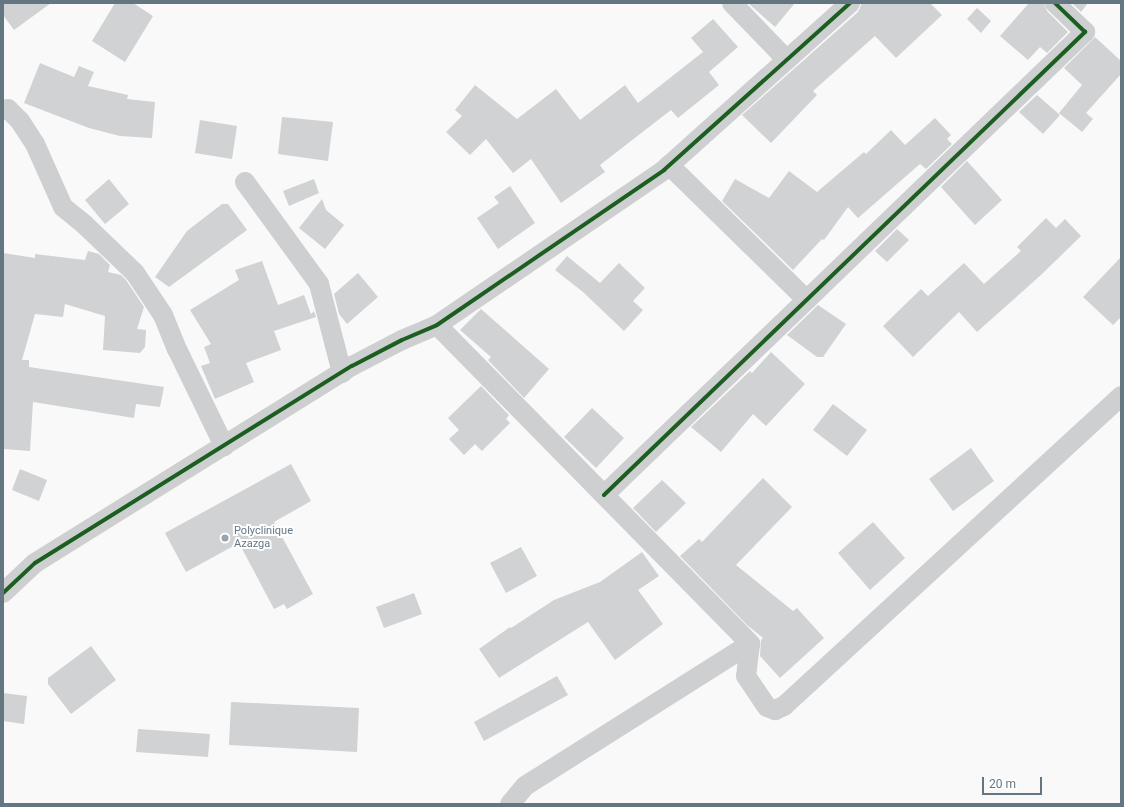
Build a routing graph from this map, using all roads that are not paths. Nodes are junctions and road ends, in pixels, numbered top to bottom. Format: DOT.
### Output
graph roads {
  1 [pos="732,3"];
  2 [pos="850,3"];
  3 [pos="1055,3"];
  4 [pos="787,60"];
  5 [pos="3,110"];
  6 [pos="669,165"];
  7 [pos="245,182"];
  8 [pos="806,300"];
  9 [pos="437,325"];
  10 [pos="342,373"];
  11 [pos="1121,396"];
  12 [pos="224,446"];
  13 [pos="604,495"];
  14 [pos="3,593"];
  15 [pos="750,644"];
  16 [pos="510,804"];
  1 -- 4 [label="street"];
  2 -- 4 [label="street"];
  3 -- 8 [label="street"];
  4 -- 6 [label="street"];
  5 -- 12 [label="street"];
  6 -- 8 [label="street"];
  6 -- 9 [label="street"];
  7 -- 10 [label="street"];
  8 -- 13 [label="street"];
  9 -- 10 [label="street"];
  9 -- 13 [label="street"];
  10 -- 12 [label="street"];
  11 -- 15 [label="street"];
  12 -- 14 [label="street"];
  13 -- 15 [label="street"];
  15 -- 16 [label="street"];
}
